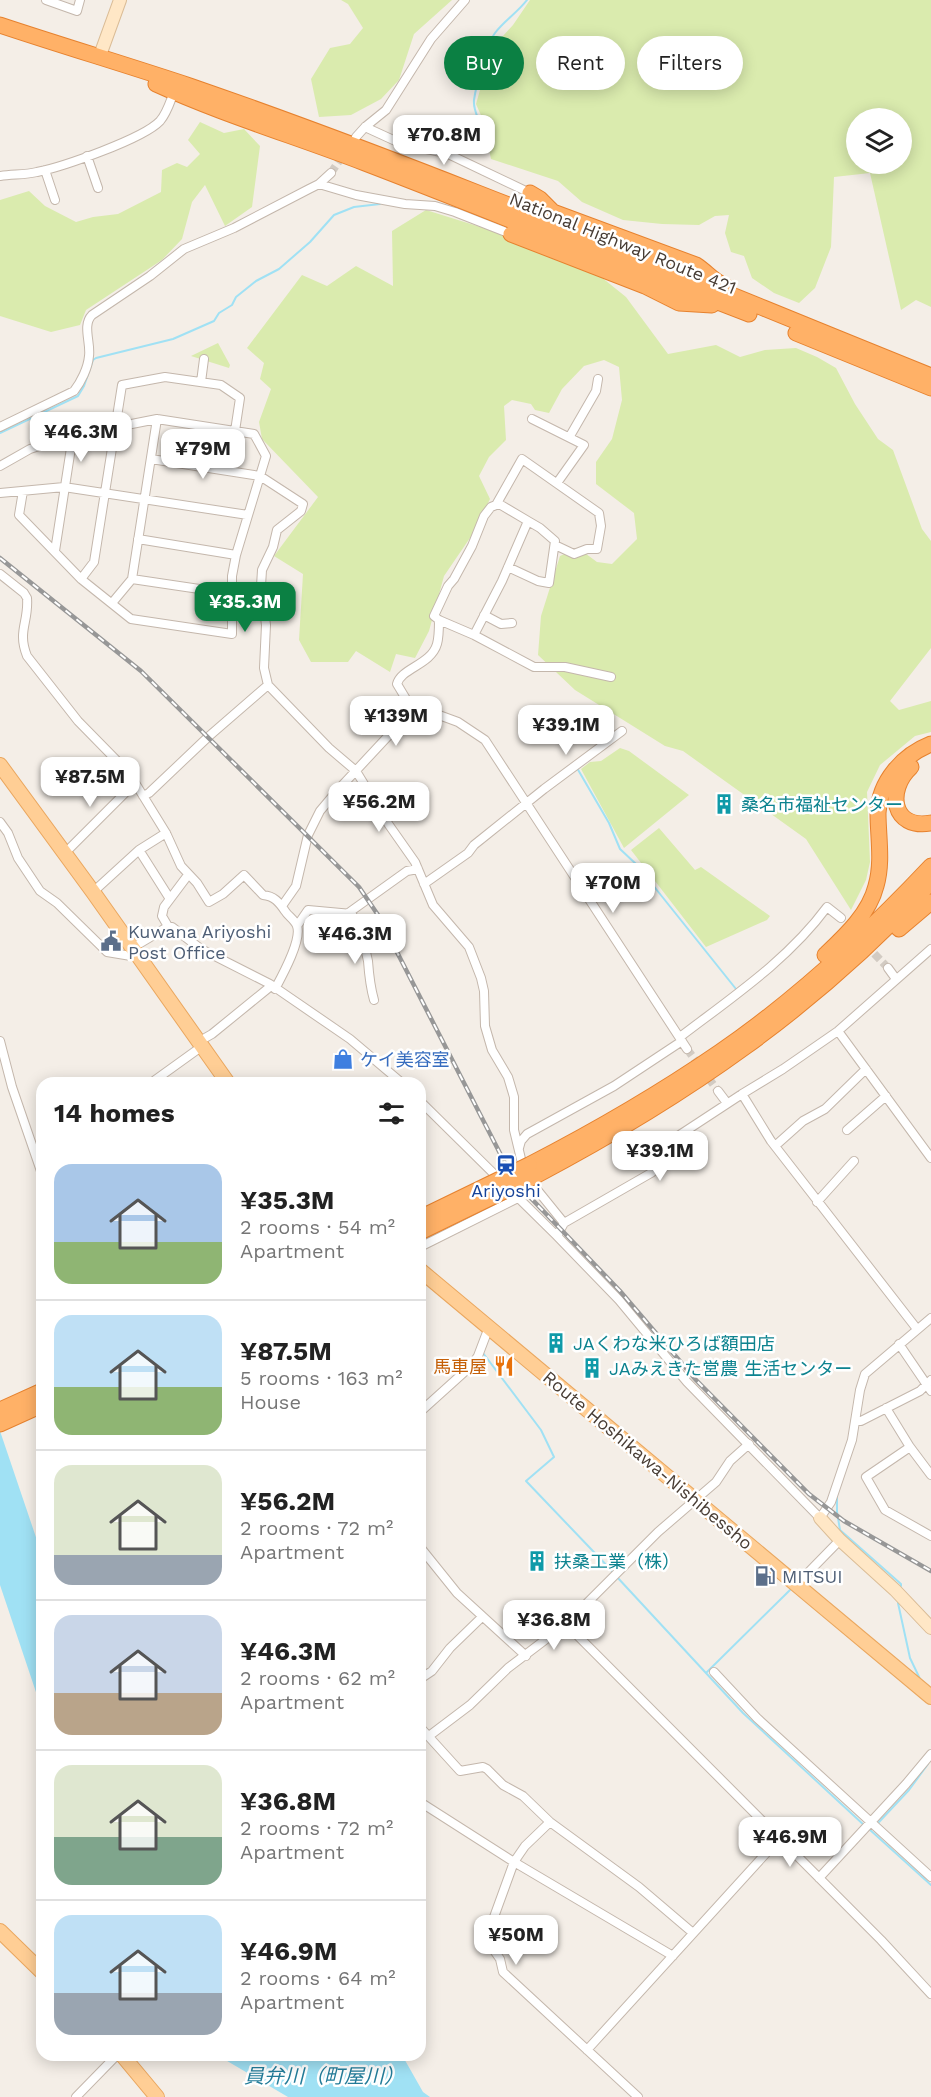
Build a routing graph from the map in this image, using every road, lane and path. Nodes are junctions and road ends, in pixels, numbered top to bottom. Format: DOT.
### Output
graph roads {
  1 [pos="46,0"];
  2 [pos="80,0"];
  3 [pos="120,0"];
  4 [pos="465,0"];
  5 [pos="0,25"];
  6 [pos="99,58"];
  7 [pos="174,92"];
  8 [pos="365,127"];
  9 [pos="356,137"];
  10 [pos="87,156"];
  11 [pos="45,170"];
  12 [pos="331,173"];
  13 [pos="0,176"];
  14 [pos="319,184"];
  15 [pos="98,188"];
  16 [pos="528,198"];
  17 [pos="55,200"];
  18 [pos="512,232"];
  19 [pos="643,261"];
  20 [pos="699,300"];
  21 [pos="735,303"];
  22 [pos="204,359"];
  23 [pos="931,376"];
  24 [pos="598,379"];
  25 [pos="201,382"];
  26 [pos="931,388"];
  27 [pos="157,419"];
  28 [pos="532,419"];
  29 [pos="115,426"];
  30 [pos="0,427"];
  31 [pos="235,431"];
  32 [pos="72,435"];
  33 [pos="570,436"];
  34 [pos="151,459"];
  35 [pos="0,466"];
  36 [pos="260,476"];
  37 [pos="556,483"];
  38 [pos="64,487"];
  39 [pos="23,491"];
  40 [pos="0,493"];
  41 [pos="105,493"];
  42 [pos="144,499"];
  43 [pos="496,505"];
  44 [pos="248,515"];
  45 [pos="528,520"];
  46 [pos="138,539"];
  47 [pos="555,545"];
  48 [pos="55,551"];
  49 [pos="236,555"];
  50 [pos="508,567"];
  51 [pos="0,574"];
  52 [pos="81,579"];
  53 [pos="132,579"];
  54 [pos="232,594"];
  55 [pos="112,603"];
  56 [pos="484,615"];
  57 [pos="439,620"];
  58 [pos="512,623"];
  59 [pos="474,635"];
  60 [pos="611,677"];
  61 [pos="268,685"];
  62 [pos="413,706"];
  63 [pos="622,731"];
  64 [pos="931,744"];
  65 [pos="931,755"];
  66 [pos="112,756"];
  67 [pos="0,765"];
  68 [pos="356,771"];
  69 [pos="92,783"];
  70 [pos="135,783"];
  71 [pos="143,796"];
  72 [pos="526,803"];
  73 [pos="0,822"];
  74 [pos="931,823"];
  75 [pos="166,833"];
  76 [pos="139,850"];
  77 [pos="65,853"];
  78 [pos="931,866"];
  79 [pos="418,869"];
  80 [pos="188,875"];
  81 [pos="931,882"];
  82 [pos="424,884"];
  83 [pos="93,892"];
  84 [pos="170,899"];
  85 [pos="931,902"];
  86 [pos="282,906"];
  87 [pos="347,914"];
  88 [pos="841,918"];
  89 [pos="297,926"];
  90 [pos="169,928"];
  91 [pos="931,949"];
  92 [pos="134,951"];
  93 [pos="888,968"];
  94 [pos="896,979"];
  95 [pos="273,987"];
  96 [pos="374,1000"];
  97 [pos="762,1028"];
  98 [pos="838,1031"];
  99 [pos="0,1041"];
  100 [pos="683,1043"];
  101 [pos="200,1044"];
  102 [pos="866,1070"];
  103 [pos="159,1077"];
  104 [pos="224,1077"];
  105 [pos="395,1077"];
  106 [pos="718,1091"];
  107 [pos="742,1094"];
  108 [pos="886,1096"];
  109 [pos="728,1103"];
  110 [pos="426,1107"];
  111 [pos="847,1130"];
  112 [pos="775,1146"];
  113 [pos="519,1148"];
  114 [pos="36,1157"];
  115 [pos="931,1158"];
  116 [pos="854,1161"];
  117 [pos="532,1171"];
  118 [pos="518,1198"];
  119 [pos="818,1202"];
  120 [pos="426,1215"];
  121 [pos="564,1223"];
  122 [pos="426,1229"];
  123 [pos="556,1236"];
  124 [pos="426,1244"];
  125 [pos="426,1275"];
  126 [pos="931,1318"];
  127 [pos="489,1327"];
  128 [pos="917,1329"];
  129 [pos="899,1344"];
  130 [pos="929,1385"];
  131 [pos="36,1401"];
  132 [pos="36,1401"];
  133 [pos="426,1407"];
  134 [pos="886,1408"];
  135 [pos="0,1410"];
  136 [pos="856,1421"];
  137 [pos="0,1424"];
  138 [pos="749,1444"];
  139 [pos="910,1447"];
  140 [pos="931,1475"];
  141 [pos="696,1500"];
  142 [pos="820,1518"];
  143 [pos="931,1536"];
  144 [pos="840,1540"];
  145 [pos="426,1554"];
  146 [pos="796,1585"];
  147 [pos="482,1617"];
  148 [pos="566,1624"];
  149 [pos="931,1628"];
  150 [pos="526,1656"];
  151 [pos="714,1672"];
  152 [pos="426,1675"];
  153 [pos="931,1697"];
  154 [pos="426,1733"];
  155 [pos="429,1736"];
  156 [pos="931,1754"];
  157 [pos="426,1806"];
  158 [pos="550,1822"];
  159 [pos="870,1823"];
  160 [pos="779,1839"];
  161 [pos="513,1862"];
  162 [pos="931,1877"];
  163 [pos="819,1878"];
  164 [pos="0,1932"];
  165 [pos="693,1933"];
  166 [pos="673,1956"];
  167 [pos="36,1966"];
  168 [pos="931,1994"];
  169 [pos="587,2050"];
  170 [pos="111,2061"];
  171 [pos="127,2061"];
  172 [pos="76,2097"];
  173 [pos="157,2097"];
  174 [pos="638,2097"];
  1 -- 2 [label="street"];
  3 -- 6 [label="street"];
  4 -- 8 [label="street"];
  5 -- 6 [label="highway, National Highway Route 421"];
  6 -- 7 [label="highway, National Highway Route 421"];
  6 -- 19 [label="highway, National Highway Route 421"];
  7 -- 10 [label="street"];
  7 -- 20 [label="highway, National Highway Route 421"];
  8 -- 9 [label="street"];
  8 -- 16 [label="street"];
  10 -- 11 [label="street"];
  10 -- 15 [label="street"];
  11 -- 13 [label="street"];
  11 -- 17 [label="street"];
  12 -- 14 [label="street"];
  14 -- 18 [label="street"];
  14 -- 30 [label="street"];
  16 -- 21 [label="highway"];
  18 -- 20 [label="highway"];
  19 -- 20 [label="highway"];
  19 -- 21 [label="highway, National Highway Route 421"];
  20 -- 21 [label="highway, National Highway Route 421"];
  21 -- 23 [label="highway, National Highway Route 421"];
  21 -- 26 [label="highway, National Highway Route 421"];
  22 -- 25 [label="street"];
  24 -- 33 [label="street"];
  25 -- 29 [label="street"];
  25 -- 31 [label="street"];
  27 -- 29 [label="street"];
  27 -- 31 [label="street"];
  27 -- 34 [label="street"];
  28 -- 33 [label="street"];
  29 -- 32 [label="street"];
  29 -- 41 [label="street"];
  31 -- 36 [label="street"];
  32 -- 35 [label="street"];
  32 -- 38 [label="street"];
  33 -- 37 [label="street"];
  34 -- 36 [label="street"];
  34 -- 42 [label="street"];
  36 -- 44 [label="street"];
  36 -- 61 [label="street"];
  37 -- 43 [label="street"];
  37 -- 47 [label="street"];
  38 -- 39 [label="street"];
  38 -- 41 [label="street"];
  38 -- 48 [label="street"];
  39 -- 40 [label="street"];
  39 -- 48 [label="street"];
  41 -- 42 [label="street"];
  41 -- 52 [label="street"];
  42 -- 44 [label="street"];
  42 -- 46 [label="street"];
  43 -- 45 [label="street"];
  43 -- 57 [label="street"];
  44 -- 49 [label="street"];
  45 -- 47 [label="street"];
  45 -- 50 [label="street"];
  46 -- 49 [label="street"];
  46 -- 53 [label="street"];
  47 -- 50 [label="street"];
  48 -- 52 [label="street"];
  49 -- 54 [label="street"];
  50 -- 56 [label="street"];
  51 -- 66 [label="street"];
  52 -- 55 [label="street"];
  53 -- 54 [label="street"];
  53 -- 55 [label="street"];
  54 -- 55 [label="street"];
  56 -- 58 [label="street"];
  56 -- 59 [label="street"];
  57 -- 59 [label="street"];
  57 -- 62 [label="street"];
  59 -- 60 [label="street"];
  61 -- 68 [label="street"];
  61 -- 71 [label="street"];
  62 -- 68 [label="street"];
  62 -- 72 [label="street"];
  63 -- 72 [label="street"];
  64 -- 97 [label="highway"];
  65 -- 74 [label="highway"];
  66 -- 69 [label="street"];
  66 -- 70 [label="street"];
  67 -- 77 [label="main road"];
  68 -- 79 [label="street"];
  68 -- 86 [label="street"];
  70 -- 71 [label="street"];
  70 -- 77 [label="street"];
  71 -- 75 [label="street"];
  72 -- 82 [label="street"];
  72 -- 100 [label="street"];
  73 -- 92 [label="street"];
  75 -- 76 [label="street"];
  75 -- 80 [label="street"];
  76 -- 83 [label="street"];
  76 -- 84 [label="street"];
  77 -- 83 [label="main road"];
  78 -- 97 [label="highway"];
  79 -- 82 [label="street"];
  79 -- 87 [label="street"];
  80 -- 84 [label="street"];
  80 -- 86 [label="street"];
  81 -- 97 [label="highway"];
  82 -- 113 [label="street"];
  83 -- 92 [label="main road"];
  84 -- 90 [label="street"];
  85 -- 97 [label="highway"];
  86 -- 89 [label="street"];
  87 -- 89 [label="street"];
  87 -- 96 [label="street"];
  88 -- 100 [label="street"];
  89 -- 95 [label="street"];
  90 -- 92 [label="street"];
  90 -- 95 [label="street"];
  91 -- 94 [label="street"];
  92 -- 101 [label="main road"];
  93 -- 94 [label="street"];
  94 -- 98 [label="street"];
  95 -- 101 [label="street"];
  95 -- 105 [label="street"];
  97 -- 117 [label="highway"];
  98 -- 102 [label="street"];
  98 -- 107 [label="street"];
  99 -- 114 [label="street"];
  100 -- 113 [label="street"];
  101 -- 103 [label="street"];
  101 -- 104 [label="main road"];
  102 -- 108 [label="street"];
  102 -- 112 [label="street"];
  106 -- 109 [label="street"];
  107 -- 109 [label="street"];
  107 -- 112 [label="street"];
  108 -- 111 [label="street"];
  108 -- 115 [label="street"];
  109 -- 121 [label="street"];
  110 -- 118 [label="street"];
  112 -- 119 [label="street"];
  113 -- 121 [label="street"];
  116 -- 119 [label="street"];
  117 -- 120 [label="highway, bridge"];
  117 -- 122 [label="highway, bridge"];
  118 -- 123 [label="street"];
  118 -- 124 [label="street"];
  119 -- 128 [label="street"];
  121 -- 123 [label="street"];
  123 -- 138 [label="street"];
  125 -- 127 [label="main road, Route Hoshikawa-Nishibessho"];
  126 -- 128 [label="street"];
  127 -- 133 [label="street"];
  127 -- 141 [label="main road, Route Hoshikawa-Nishibessho"];
  128 -- 129 [label="street"];
  129 -- 130 [label="street"];
  129 -- 136 [label="street"];
  130 -- 134 [label="street"];
  131 -- 135 [label="highway"];
  132 -- 137 [label="highway"];
  134 -- 136 [label="street"];
  134 -- 139 [label="street"];
  136 -- 142 [label="street"];
  138 -- 141 [label="street"];
  138 -- 142 [label="street"];
  139 -- 140 [label="street"];
  139 -- 143 [label="street"];
  141 -- 146 [label="main road, Route Hoshikawa-Nishibessho"];
  141 -- 148 [label="street"];
  142 -- 144 [label="street"];
  144 -- 146 [label="street"];
  144 -- 149 [label="street"];
  145 -- 147 [label="street"];
  146 -- 153 [label="main road, Route Hoshikawa-Nishibessho"];
  147 -- 150 [label="street"];
  147 -- 152 [label="street"];
  148 -- 150 [label="street"];
  148 -- 160 [label="street"];
  150 -- 155 [label="street"];
  151 -- 159 [label="street"];
  154 -- 155 [label="street"];
  155 -- 158 [label="street"];
  156 -- 159 [label="street"];
  157 -- 161 [label="street"];
  158 -- 161 [label="street"];
  158 -- 165 [label="street"];
  159 -- 162 [label="street"];
  159 -- 163 [label="street"];
  160 -- 163 [label="street"];
  160 -- 165 [label="street"];
  161 -- 166 [label="street"];
  161 -- 169 [label="street"];
  163 -- 168 [label="street"];
  164 -- 167 [label="main road"];
  165 -- 166 [label="street"];
  166 -- 169 [label="street"];
  169 -- 174 [label="street"];
  170 -- 172 [label="street"];
  171 -- 173 [label="main road"];
}
